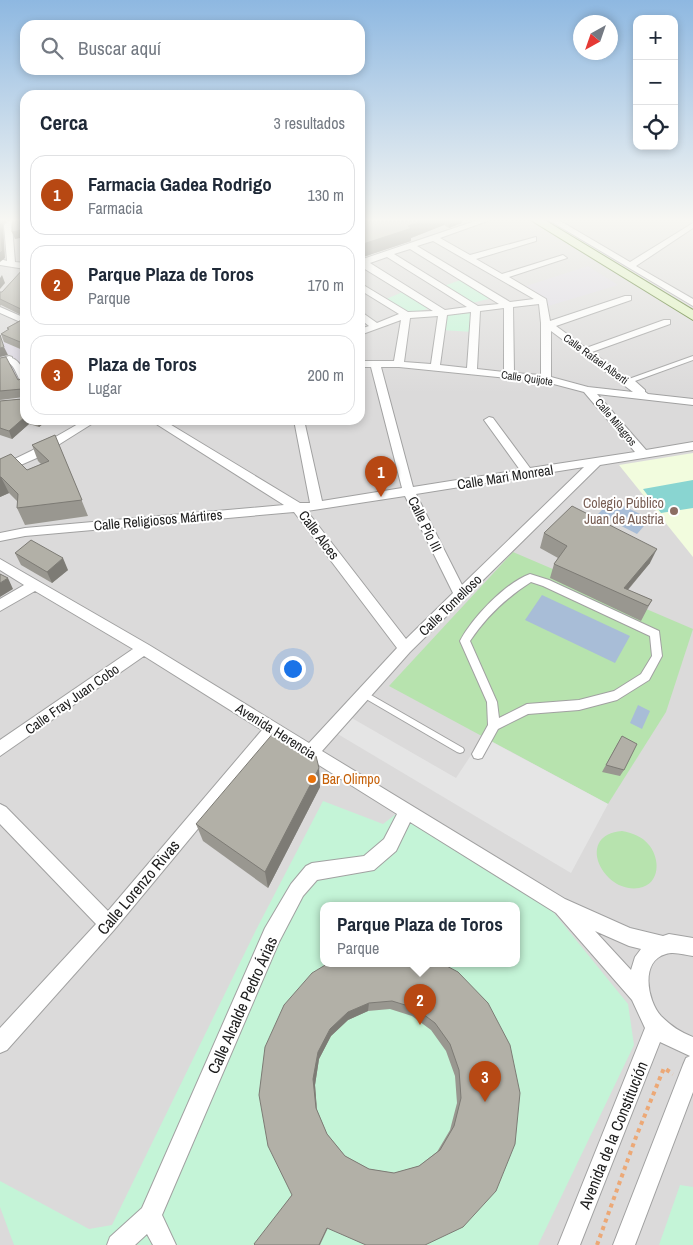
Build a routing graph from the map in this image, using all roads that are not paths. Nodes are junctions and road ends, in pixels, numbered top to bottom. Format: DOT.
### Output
graph roads {
  1 [pos="385,277"];
  2 [pos="425,277"];
  3 [pos="462,277"];
  4 [pos="501,277"];
  5 [pos="630,277"];
  6 [pos="649,277"];
  7 [pos="365,289"];
  8 [pos="628,298"];
  9 [pos="542,301"];
  10 [pos="693,303"];
  11 [pos="508,305"];
  12 [pos="476,309"];
  13 [pos="0,310"];
  14 [pos="443,313"];
  15 [pos="406,314"];
  16 [pos="693,316"];
  17 [pos="365,318"];
  18 [pos="20,320"];
  19 [pos="667,322"];
  20 [pos="20,324"];
  21 [pos="547,324"];
  22 [pos="375,326"];
  23 [pos="12,328"];
  24 [pos="365,330"];
  25 [pos="585,351"];
  26 [pos="693,358"];
  27 [pos="5,361"];
  28 [pos="365,364"];
  29 [pos="375,364"];
  30 [pos="399,364"];
  31 [pos="435,368"];
  32 [pos="472,371"];
  33 [pos="20,372"];
  34 [pos="509,375"];
  35 [pos="546,379"];
  36 [pos="588,390"];
  37 [pos="646,396"];
  38 [pos="693,402"];
  39 [pos="488,420"];
  40 [pos="85,425"];
  41 [pos="163,425"];
  42 [pos="300,425"];
  43 [pos="693,446"];
  44 [pos="643,454"];
  45 [pos="595,463"];
  46 [pos="0,470"];
  47 [pos="528,473"];
  48 [pos="410,493"];
  49 [pos="317,506"];
  50 [pos="297,507"];
  51 [pos="0,536"];
  52 [pos="0,564"];
  53 [pos="34,585"];
  54 [pos="460,595"];
  55 [pos="0,606"];
  56 [pos="405,648"];
  57 [pos="144,649"];
  58 [pos="364,694"];
  59 [pos="494,726"];
  60 [pos="272,729"];
  61 [pos="0,749"];
  62 [pos="460,750"];
  63 [pos="311,752"];
  64 [pos="478,754"];
  65 [pos="0,812"];
  66 [pos="406,812"];
  67 [pos="559,905"];
  68 [pos="108,924"];
  69 [pos="662,945"];
  70 [pos="692,945"];
  71 [pos="639,993"];
  72 [pos="656,1026"];
  73 [pos="0,1042"];
  74 [pos="693,1046"];
  75 [pos="690,1074"];
  76 [pos="150,1216"];
  77 [pos="118,1245"];
  78 [pos="165,1245"];
  79 [pos="569,1245"];
  80 [pos="624,1245"];
  1 -- 14 [label="street"];
  2 -- 12 [label="street"];
  3 -- 11 [label="street"];
  4 -- 9 [label="street"];
  5 -- 16 [label="main road"];
  6 -- 10 [label="street"];
  7 -- 15 [label="street"];
  8 -- 21 [label="street"];
  9 -- 11 [label="street"];
  9 -- 21 [label="street"];
  11 -- 12 [label="street"];
  11 -- 34 [label="street"];
  12 -- 14 [label="street"];
  12 -- 32 [label="street"];
  13 -- 18 [label="street"];
  14 -- 15 [label="street"];
  14 -- 31 [label="street"];
  15 -- 22 [label="street"];
  15 -- 30 [label="street"];
  17 -- 22 [label="street"];
  19 -- 25 [label="street"];
  20 -- 23 [label="street"];
  21 -- 25 [label="street, Calle Rafael Alberti"];
  21 -- 35 [label="street"];
  22 -- 24 [label="street"];
  25 -- 37 [label="street, Calle Rafael Alberti"];
  26 -- 37 [label="street"];
  27 -- 33 [label="street"];
  28 -- 29 [label="street, Calle Quijote"];
  29 -- 30 [label="street, Calle Quijote"];
  29 -- 48 [label="street, Calle Pío III"];
  30 -- 31 [label="street, Calle Quijote"];
  31 -- 32 [label="street, Calle Quijote"];
  32 -- 34 [label="street, Calle Quijote"];
  34 -- 35 [label="street, Calle Quijote"];
  35 -- 36 [label="street, Calle Quijote"];
  36 -- 37 [label="street, Calle Quijote"];
  36 -- 44 [label="street, Calle Milagros"];
  37 -- 38 [label="street, Calle Quijote"];
  39 -- 47 [label="street"];
  40 -- 46 [label="street"];
  41 -- 50 [label="street, Calle Alces"];
  42 -- 49 [label="street"];
  43 -- 44 [label="street, Calle Mari Monreal"];
  44 -- 45 [label="street, Calle Mari Monreal"];
  45 -- 47 [label="street, Calle Mari Monreal"];
  45 -- 54 [label="street, Calle Tomelloso"];
  47 -- 48 [label="street, Calle Mari Monreal"];
  48 -- 49 [label="street, Calle Mari Monreal"];
  48 -- 54 [label="street, Calle Pío III"];
  49 -- 50 [label="street, Calle Religiosos Mártires"];
  50 -- 51 [label="street, Calle Religiosos Mártires"];
  50 -- 56 [label="street, Calle Alces"];
  52 -- 53 [label="street, Avenida Herencia"];
  53 -- 55 [label="street"];
  53 -- 57 [label="street, Avenida Herencia"];
  54 -- 56 [label="street, Calle Tomelloso"];
  56 -- 58 [label="street, Calle Tomelloso"];
  57 -- 60 [label="street, Avenida Herencia"];
  57 -- 61 [label="street, Calle Fray Juan Cobo"];
  58 -- 62 [label="lane"];
  58 -- 63 [label="street, Calle Tomelloso"];
  59 -- 59 [label="street"];
  59 -- 64 [label="street"];
  60 -- 63 [label="street, Avenida Herencia"];
  60 -- 68 [label="street, Calle Lorenzo Rivas"];
  63 -- 66 [label="street, Avenida Herencia"];
  65 -- 68 [label="street"];
  66 -- 67 [label="street, Avenida Herencia"];
  66 -- 76 [label="street, Calle Alcalde Pedro Árias"];
  67 -- 69 [label="street, Avenida Herencia"];
  67 -- 71 [label="street"];
  68 -- 73 [label="street, Calle Lorenzo Rivas"];
  69 -- 70 [label="street, Avenida Herencia"];
  69 -- 71 [label="street"];
  71 -- 72 [label="street"];
  72 -- 74 [label="street"];
  72 -- 79 [label="street, Avenida de la Constitución"];
  75 -- 80 [label="street"];
  76 -- 77 [label="street, Calle Alcalde Pedro Árias"];
  76 -- 78 [label="street"];
}
